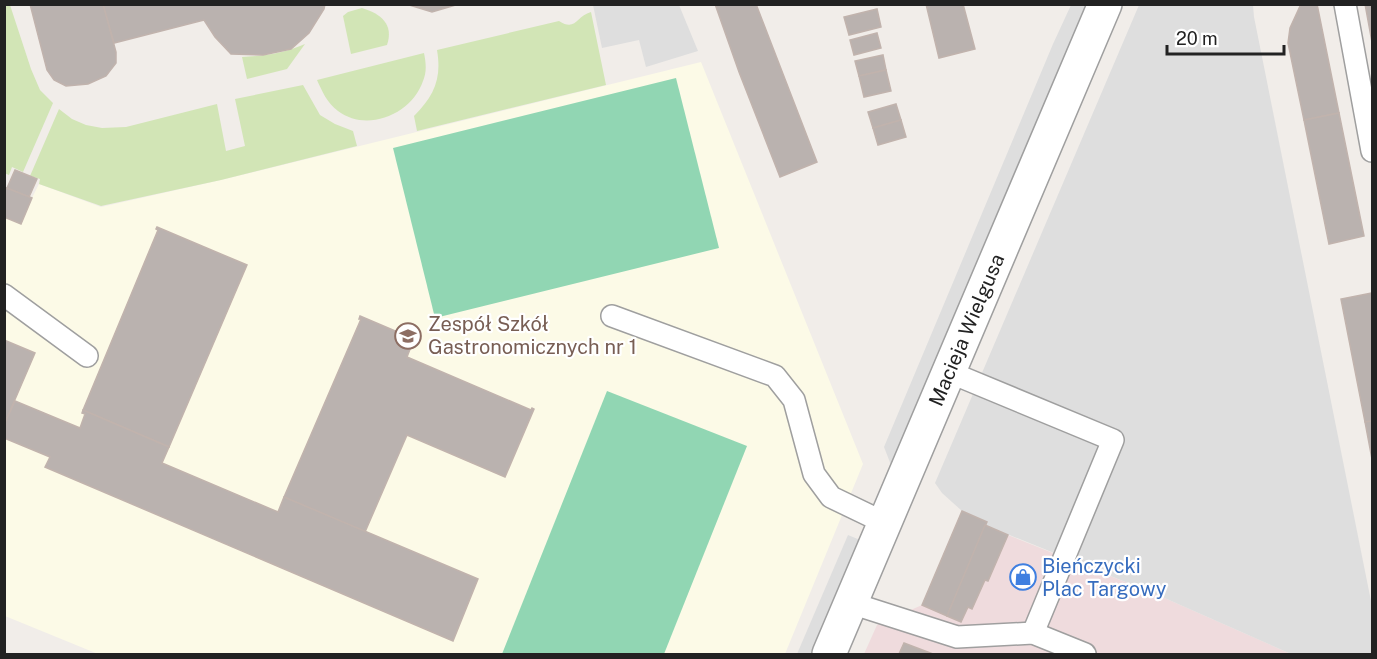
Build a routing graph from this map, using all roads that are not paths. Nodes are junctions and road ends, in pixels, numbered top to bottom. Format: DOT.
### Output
graph roads {
  1 [pos="1105,4"];
  2 [pos="1345,4"];
  3 [pos="1372,151"];
  4 [pos="4,295"];
  5 [pos="612,316"];
  6 [pos="87,356"];
  7 [pos="949,372"];
  8 [pos="885,523"];
  9 [pos="851,603"];
  10 [pos="1033,633"];
  11 [pos="830,654"];
  12 [pos="1085,654"];
  1 -- 7 [label="street, Macieja Wielgusa"];
  2 -- 3 [label="lane"];
  4 -- 6 [label="lane"];
  5 -- 8 [label="lane"];
  7 -- 8 [label="street, Macieja Wielgusa"];
  7 -- 10 [label="lane"];
  8 -- 9 [label="street, Macieja Wielgusa"];
  9 -- 10 [label="lane"];
  9 -- 11 [label="street, Macieja Wielgusa"];
  10 -- 12 [label="lane"];
}
